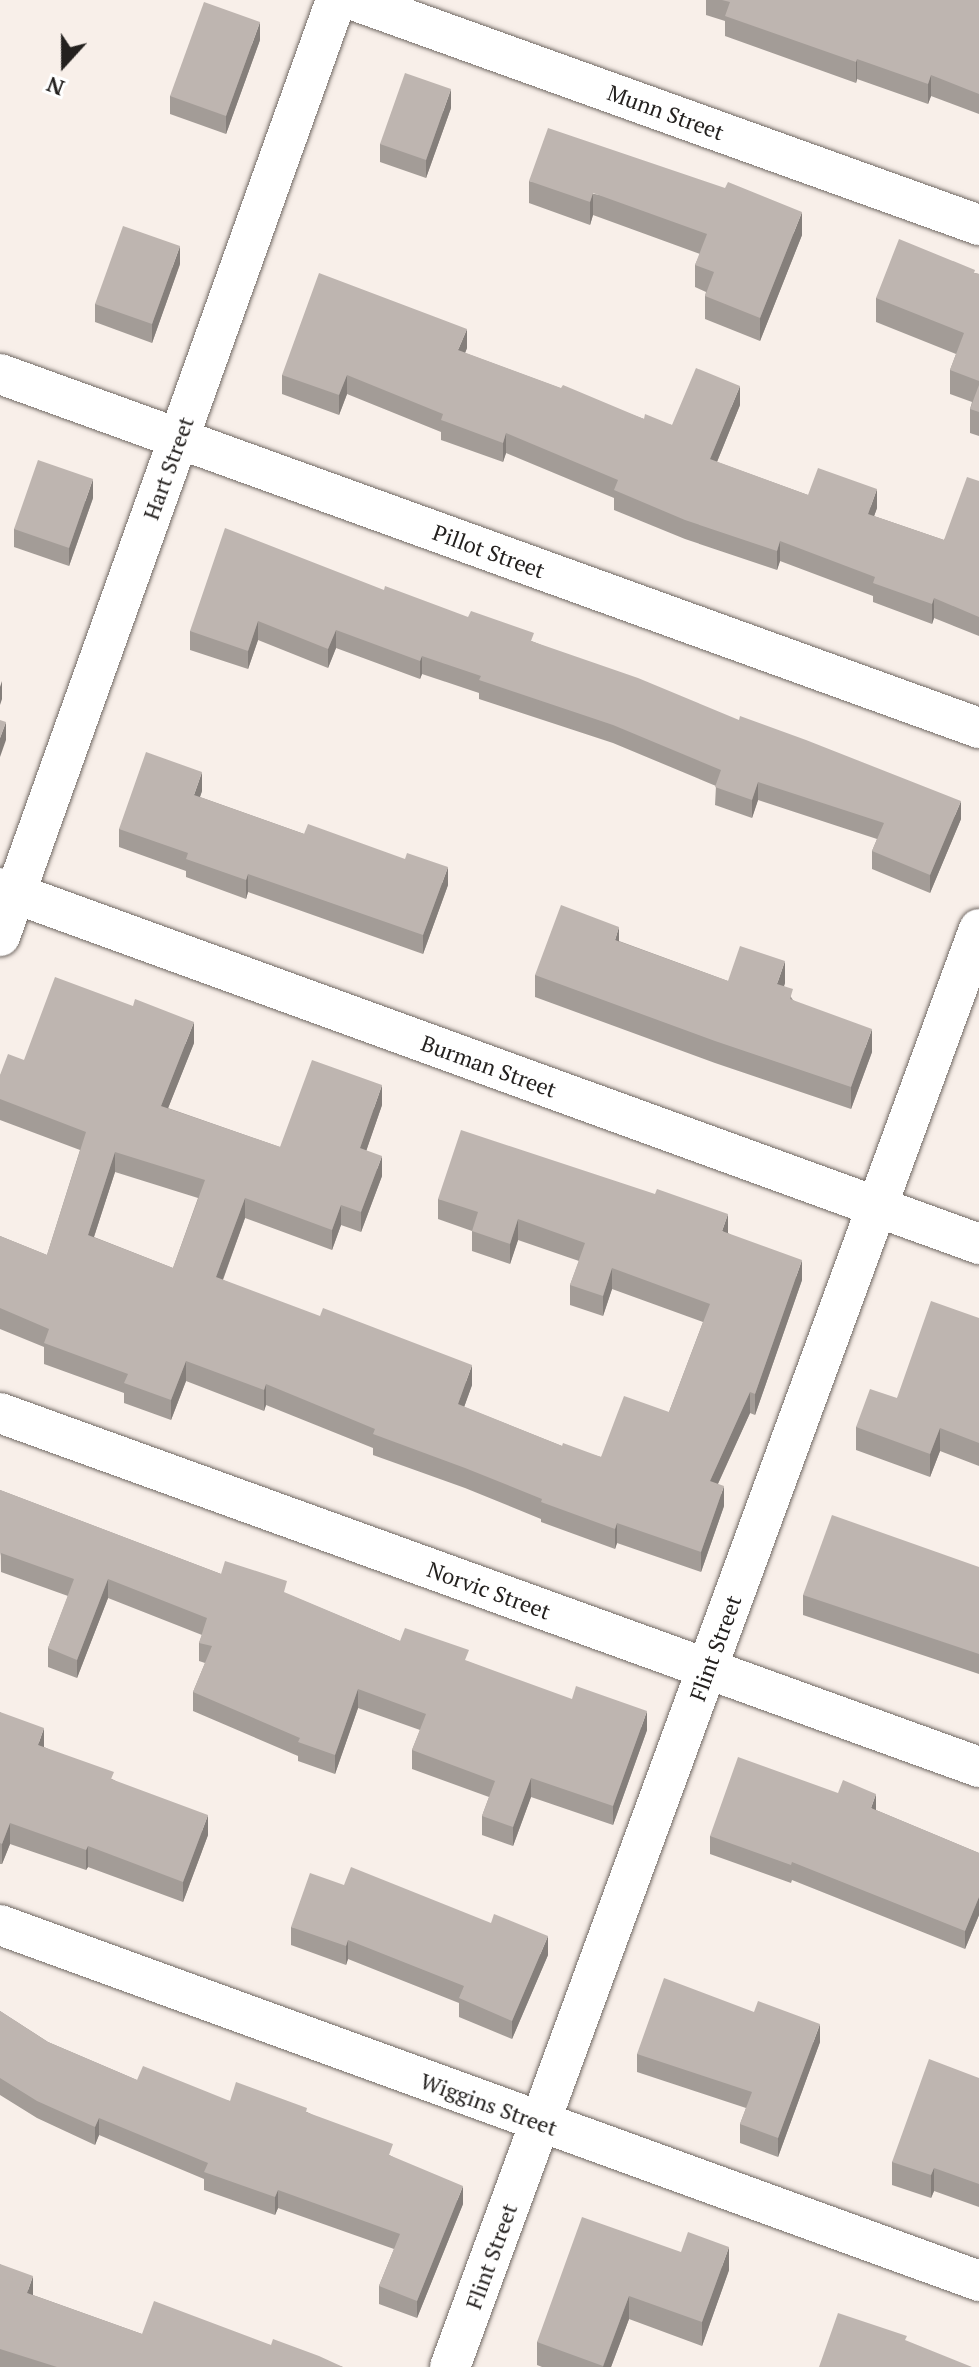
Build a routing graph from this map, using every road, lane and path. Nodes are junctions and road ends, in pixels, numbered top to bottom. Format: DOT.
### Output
graph roads {
  1 [pos="336,0"];
  2 [pos="353,0"];
  3 [pos="979,225"];
  4 [pos="0,374"];
  5 [pos="179,438"];
  6 [pos="979,728"];
  7 [pos="8,891"];
  8 [pos="979,929"];
  9 [pos="0,936"];
  10 [pos="877,1207"];
  11 [pos="979,1244"];
  12 [pos="0,1413"];
  13 [pos="707,1669"];
  14 [pos="979,1767"];
  15 [pos="0,1925"];
  16 [pos="540,2122"];
  17 [pos="979,2281"];
  18 [pos="450,2367"];
  1 -- 5 [label="street, Hart Street"];
  2 -- 3 [label="street, Munn Street"];
  4 -- 5 [label="street, Pillot Street"];
  5 -- 6 [label="street, Pillot Street"];
  5 -- 7 [label="street, Hart Street"];
  7 -- 9 [label="street, Hart Street"];
  7 -- 10 [label="street, Burman Street"];
  8 -- 10 [label="street, Flint Street"];
  10 -- 11 [label="street, Burman Street"];
  10 -- 13 [label="street, Flint Street"];
  12 -- 13 [label="street, Norvic Street"];
  13 -- 14 [label="street, Norvic Street"];
  13 -- 16 [label="street, Flint Street"];
  15 -- 16 [label="street, Wiggins Street"];
  16 -- 17 [label="street, Wiggins Street"];
  16 -- 18 [label="street, Flint Street"];
}
